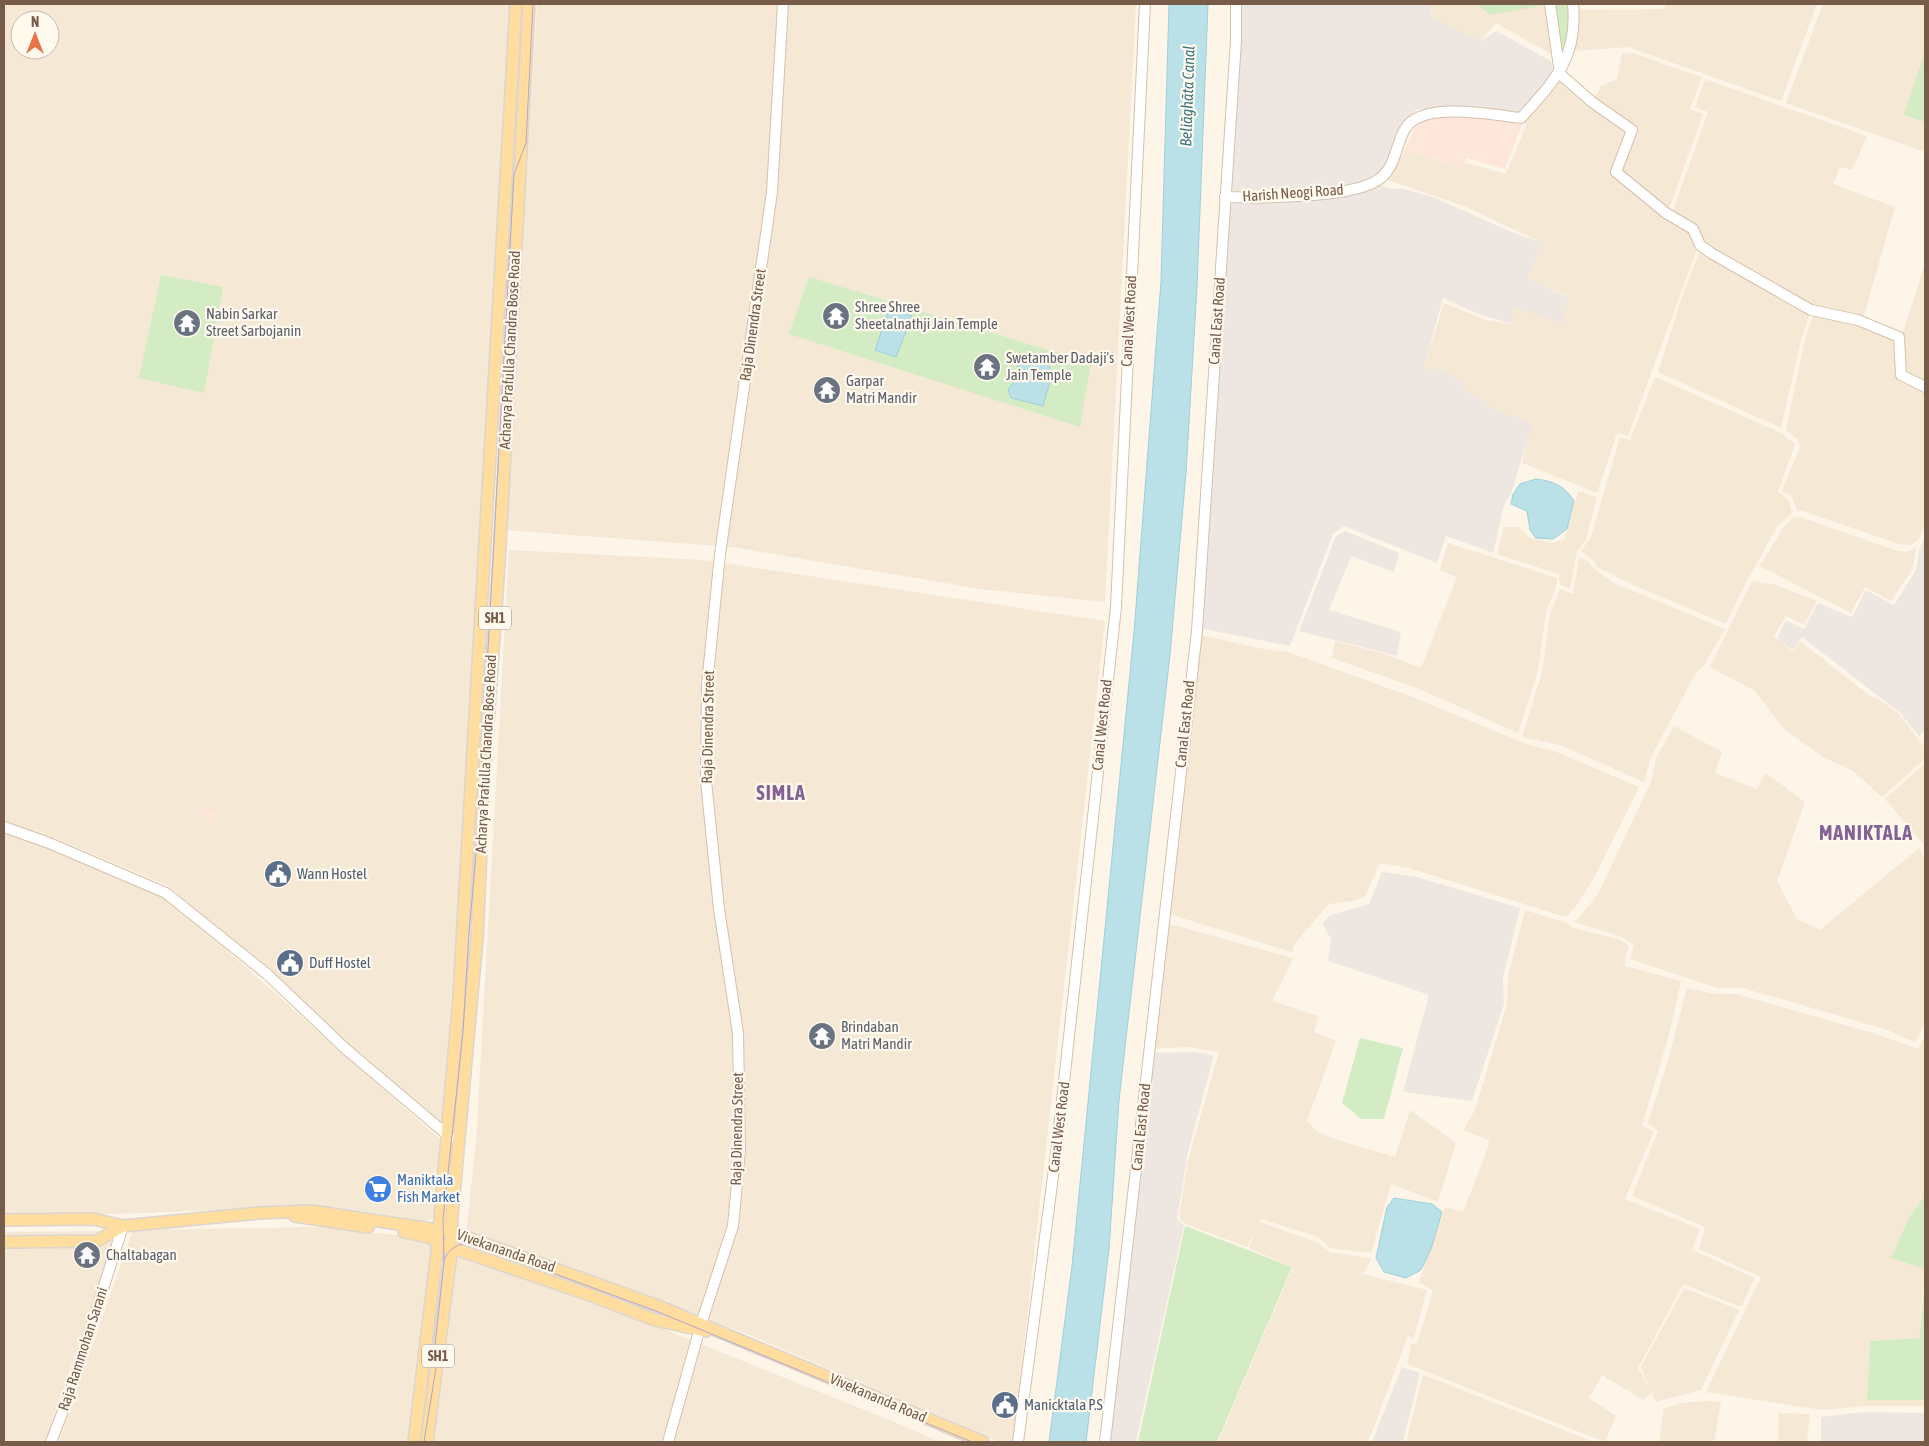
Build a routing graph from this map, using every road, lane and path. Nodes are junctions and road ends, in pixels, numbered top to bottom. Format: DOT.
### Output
graph roads {
  1 [pos="516,4"];
  2 [pos="529,4"];
  3 [pos="783,4"];
  4 [pos="1145,4"];
  5 [pos="1236,4"];
  6 [pos="1550,4"];
  7 [pos="1573,4"];
  8 [pos="1560,74"];
  9 [pos="1225,196"];
  10 [pos="1925,387"];
  11 [pos="4,827"];
  12 [pos="447,1135"];
  13 [pos="458,1146"];
  14 [pos="284,1213"];
  15 [pos="4,1220"];
  16 [pos="123,1226"];
  17 [pos="438,1229"];
  18 [pos="452,1232"];
  19 [pos="4,1242"];
  20 [pos="438,1243"];
  21 [pos="452,1246"];
  22 [pos="700,1327"];
  23 [pos="51,1442"];
  24 [pos="414,1442"];
  25 [pos="427,1442"];
  26 [pos="668,1442"];
  27 [pos="983,1442"];
  28 [pos="1018,1442"];
  29 [pos="1105,1442"];
  1 -- 12 [label="main road, Acharya Prafulla Chandra Bose Road / SH1"];
  2 -- 13 [label="main road, Acharya Prafulla Chandra Bose Road / SH1"];
  3 -- 22 [label="main road, Raja Dinendra Street"];
  4 -- 28 [label="main road, Canal West Road"];
  5 -- 9 [label="main road, Canal East Road"];
  6 -- 8 [label="main road"];
  7 -- 8 [label="main road, Harish Neogi Road"];
  8 -- 9 [label="main road, Harish Neogi Road"];
  8 -- 10 [label="main road"];
  9 -- 29 [label="main road, Canal East Road"];
  11 -- 12 [label="main road"];
  12 -- 13 [label="main road"];
  12 -- 17 [label="main road, Acharya Prafulla Chandra Bose Road / SH1"];
  13 -- 18 [label="main road, Acharya Prafulla Chandra Bose Road / SH1"];
  14 -- 16 [label="main road, Vivekananda Road"];
  14 -- 17 [label="main road, Vivekananda Road"];
  14 -- 20 [label="main road, Vivekananda Road"];
  15 -- 16 [label="main road, Vivekananda Road"];
  16 -- 19 [label="main road, Vivekananda Road"];
  16 -- 23 [label="main road, Raja Rammohan Sarani"];
  17 -- 18 [label="main road, Vivekananda Road"];
  17 -- 20 [label="main road, Acharya Prafulla Chandra Bose Road / SH1"];
  18 -- 21 [label="main road, Acharya Prafulla Chandra Bose Road / SH1"];
  18 -- 22 [label="main road, Vivekananda Road"];
  20 -- 21 [label="main road, Vivekananda Road"];
  20 -- 24 [label="main road, Acharya Prafulla Chandra Bose Road / SH1"];
  21 -- 22 [label="main road, Vivekananda Road"];
  21 -- 25 [label="main road, Acharya Prafulla Chandra Bose Road / SH1"];
  22 -- 26 [label="main road, Raja Dinendra Street"];
  22 -- 27 [label="main road, Vivekananda Road"];
}
